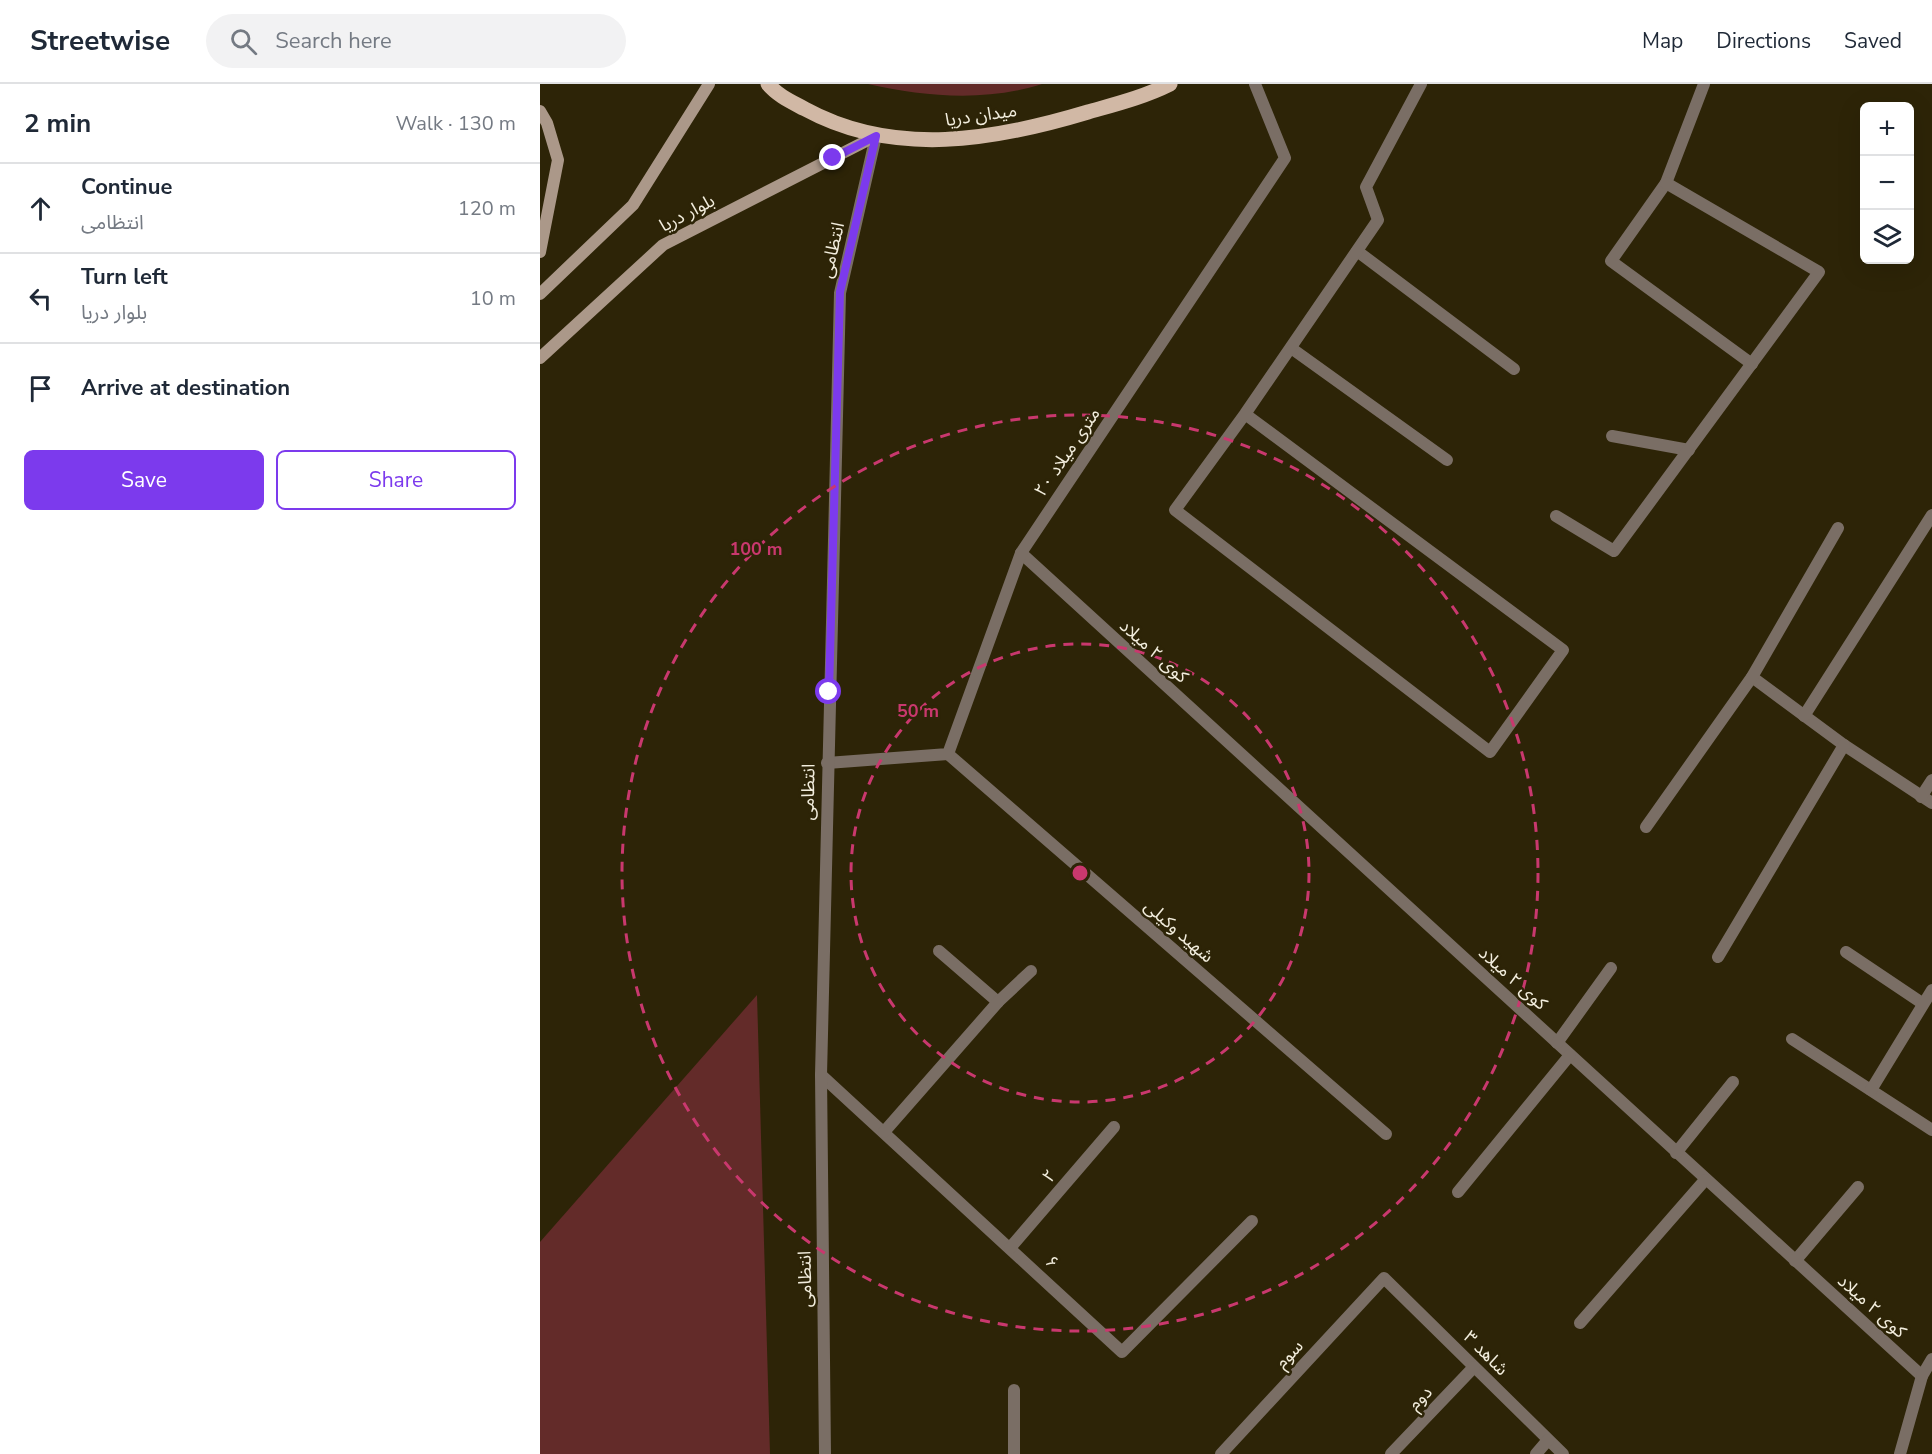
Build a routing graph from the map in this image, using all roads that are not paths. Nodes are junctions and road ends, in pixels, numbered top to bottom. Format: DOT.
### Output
graph roads {
  1 [pos="709,84"];
  2 [pos="768,84"];
  3 [pos="1170,84"];
  4 [pos="1255,84"];
  5 [pos="1421,84"];
  6 [pos="1704,84"];
  7 [pos="540,111"];
  8 [pos="876,136"];
  9 [pos="1666,183"];
  10 [pos="1357,251"];
  11 [pos="540,252"];
  12 [pos="540,294"];
  13 [pos="1291,348"];
  14 [pos="540,358"];
  15 [pos="1752,364"];
  16 [pos="1514,369"];
  17 [pos="1245,414"];
  18 [pos="1612,436"];
  19 [pos="1689,450"];
  20 [pos="1447,460"];
  21 [pos="1932,515"];
  22 [pos="1556,516"];
  23 [pos="1838,528"];
  24 [pos="1021,553"];
  25 [pos="1752,677"];
  26 [pos="1804,716"];
  27 [pos="1844,745"];
  28 [pos="948,754"];
  29 [pos="827,763"];
  30 [pos="1932,780"];
  31 [pos="1921,796"];
  32 [pos="1932,803"];
  33 [pos="1646,827"];
  34 [pos="939,951"];
  35 [pos="1846,952"];
  36 [pos="1718,957"];
  37 [pos="1611,968"];
  38 [pos="1031,971"];
  39 [pos="1932,990"];
  40 [pos="998,1002"];
  41 [pos="1922,1003"];
  42 [pos="1791,1040"];
  43 [pos="1557,1042"];
  44 [pos="1570,1055"];
  45 [pos="821,1075"];
  46 [pos="1733,1082"];
  47 [pos="1871,1090"];
  48 [pos="1114,1127"];
  49 [pos="1932,1130"];
  50 [pos="884,1132"];
  51 [pos="1386,1134"];
  52 [pos="1676,1153"];
  53 [pos="1705,1180"];
  54 [pos="1858,1187"];
  55 [pos="1458,1192"];
  56 [pos="1252,1221"];
  57 [pos="1010,1248"];
  58 [pos="1795,1261"];
  59 [pos="1384,1278"];
  60 [pos="1580,1323"];
  61 [pos="1932,1359"];
  62 [pos="1474,1366"];
  63 [pos="1922,1376"];
  64 [pos="1014,1390"];
  65 [pos="1548,1440"];
  66 [pos="825,1454"];
  67 [pos="1014,1454"];
  68 [pos="1221,1454"];
  69 [pos="1391,1454"];
  70 [pos="1536,1454"];
  71 [pos="1563,1454"];
  72 [pos="1900,1454"];
  1 -- 12 [label="main road, بلوار دریا"];
  2 -- 8 [label="main road, میدان دریا"];
  3 -- 8 [label="main road, میدان دریا"];
  4 -- 24 [label="street, ۲۰ متری میلاد"];
  5 -- 10 [label="street"];
  6 -- 9 [label="street"];
  7 -- 11 [label="main road"];
  8 -- 14 [label="main road, بلوار دریا"];
  8 -- 29 [label="street, انتظامی"];
  9 -- 15 [label="street"];
  9 -- 15 [label="street"];
  10 -- 13 [label="street"];
  10 -- 16 [label="street"];
  13 -- 17 [label="street"];
  13 -- 20 [label="street"];
  15 -- 19 [label="street"];
  17 -- 17 [label="street"];
  18 -- 19 [label="street"];
  19 -- 22 [label="street"];
  21 -- 26 [label="street"];
  23 -- 25 [label="street"];
  24 -- 28 [label="street, ۲۰ متری میلاد"];
  24 -- 43 [label="street, کوی ۲ میلاد"];
  25 -- 26 [label="street"];
  25 -- 33 [label="street"];
  26 -- 27 [label="street"];
  27 -- 31 [label="street"];
  27 -- 36 [label="street"];
  28 -- 29 [label="street"];
  28 -- 51 [label="street, شهید وکیلی"];
  29 -- 45 [label="street, انتظامی"];
  30 -- 31 [label="street"];
  31 -- 32 [label="street"];
  34 -- 40 [label="street"];
  35 -- 41 [label="street"];
  37 -- 43 [label="street"];
  38 -- 40 [label="street"];
  39 -- 41 [label="street"];
  40 -- 50 [label="street"];
  41 -- 47 [label="street"];
  42 -- 47 [label="street"];
  43 -- 44 [label="street, کوی ۲ میلاد"];
  44 -- 52 [label="street, کوی ۲ میلاد"];
  44 -- 55 [label="street"];
  45 -- 50 [label="street, ۶"];
  45 -- 66 [label="street, انتظامی"];
  46 -- 52 [label="street"];
  47 -- 49 [label="street"];
  48 -- 57 [label="street, ۲"];
  50 -- 57 [label="street, ۶"];
  52 -- 53 [label="street, کوی ۲ میلاد"];
  53 -- 58 [label="street, کوی ۲ میلاد"];
  53 -- 60 [label="street"];
  54 -- 58 [label="street"];
  56 -- 57 [label="street, ۶"];
  58 -- 63 [label="street, کوی ۲ میلاد"];
  59 -- 62 [label="street, شاهد ۳"];
  59 -- 68 [label="street, سوم"];
  61 -- 63 [label="street"];
  62 -- 65 [label="street, شاهد ۳"];
  62 -- 69 [label="street, دوم"];
  63 -- 72 [label="street"];
  64 -- 67 [label="street"];
  65 -- 70 [label="street"];
  65 -- 71 [label="street, شاهد ۳"];
}
